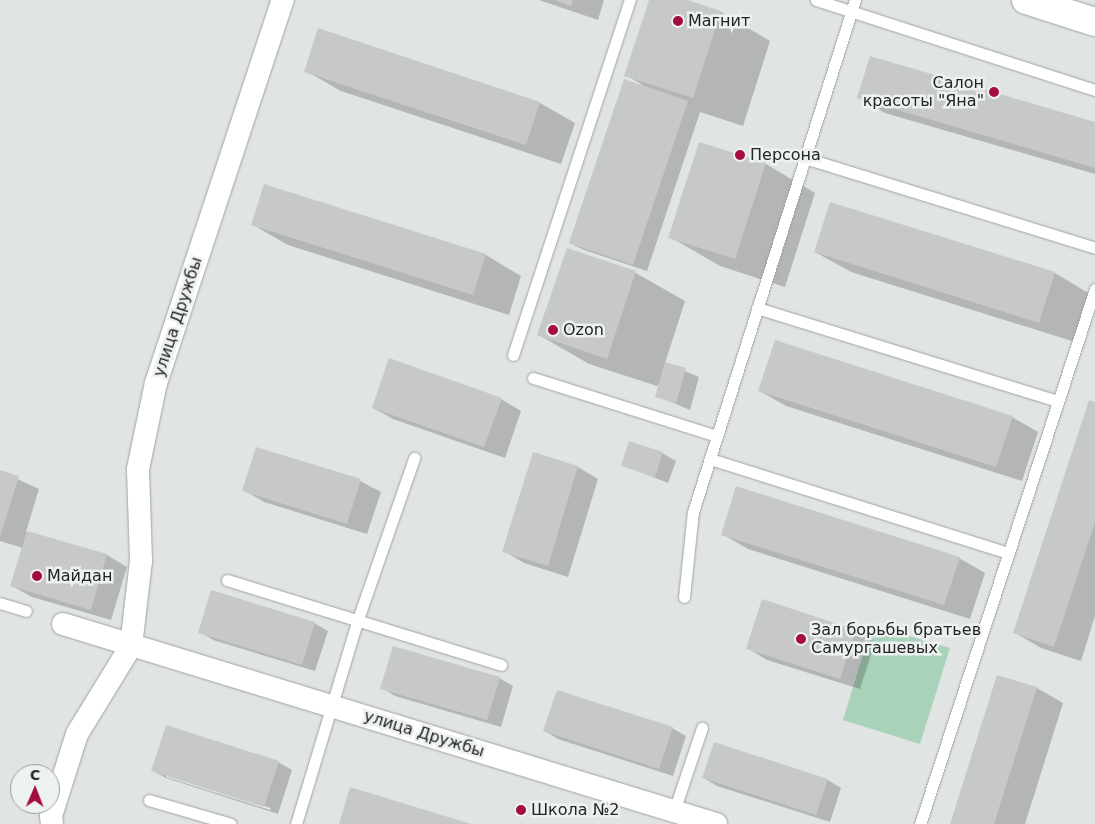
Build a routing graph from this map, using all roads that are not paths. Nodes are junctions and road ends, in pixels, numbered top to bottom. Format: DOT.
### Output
graph roads {
  1 [pos="283,0"];
  2 [pos="630,0"];
  3 [pos="816,0"];
  4 [pos="1026,0"];
  5 [pos="853,6"];
  6 [pos="1095,22"];
  7 [pos="1095,90"];
  8 [pos="805,158"];
  9 [pos="1095,248"];
  10 [pos="1095,289"];
  11 [pos="757,308"];
  12 [pos="513,354"];
  13 [pos="533,378"];
  14 [pos="1058,401"];
  15 [pos="717,436"];
  16 [pos="414,458"];
  17 [pos="710,459"];
  18 [pos="1009,553"];
  19 [pos="227,580"];
  20 [pos="684,598"];
  21 [pos="0,603"];
  22 [pos="26,611"];
  23 [pos="357,622"];
  24 [pos="63,624"];
  25 [pos="131,646"];
  26 [pos="501,665"];
  27 [pos="331,706"];
  28 [pos="702,728"];
  29 [pos="150,800"];
  30 [pos="674,811"];
  31 [pos="48,821"];
  32 [pos="231,824"];
  33 [pos="296,824"];
  34 [pos="716,824"];
  35 [pos="920,824"];
  1 -- 25 [label="street, улица Дружбы"];
  2 -- 12 [label="lane"];
  3 -- 5 [label="lane"];
  4 -- 6 [label="street"];
  5 -- 7 [label="lane"];
  5 -- 8 [label="lane"];
  8 -- 9 [label="lane"];
  8 -- 11 [label="lane"];
  10 -- 14 [label="lane"];
  11 -- 14 [label="lane"];
  11 -- 15 [label="lane"];
  13 -- 15 [label="lane"];
  14 -- 18 [label="lane"];
  15 -- 17 [label="lane"];
  16 -- 23 [label="lane"];
  17 -- 18 [label="lane"];
  17 -- 20 [label="lane"];
  18 -- 35 [label="lane"];
  19 -- 23 [label="lane"];
  21 -- 22 [label="lane"];
  23 -- 26 [label="lane"];
  23 -- 27 [label="lane"];
  24 -- 25 [label="street, улица Дружбы"];
  25 -- 27 [label="street, улица Дружбы"];
  25 -- 31 [label="street, улица Дружбы"];
  27 -- 30 [label="street, улица Дружбы"];
  27 -- 33 [label="lane"];
  28 -- 30 [label="lane"];
  29 -- 32 [label="lane"];
  30 -- 34 [label="street, улица Дружбы"];
}
